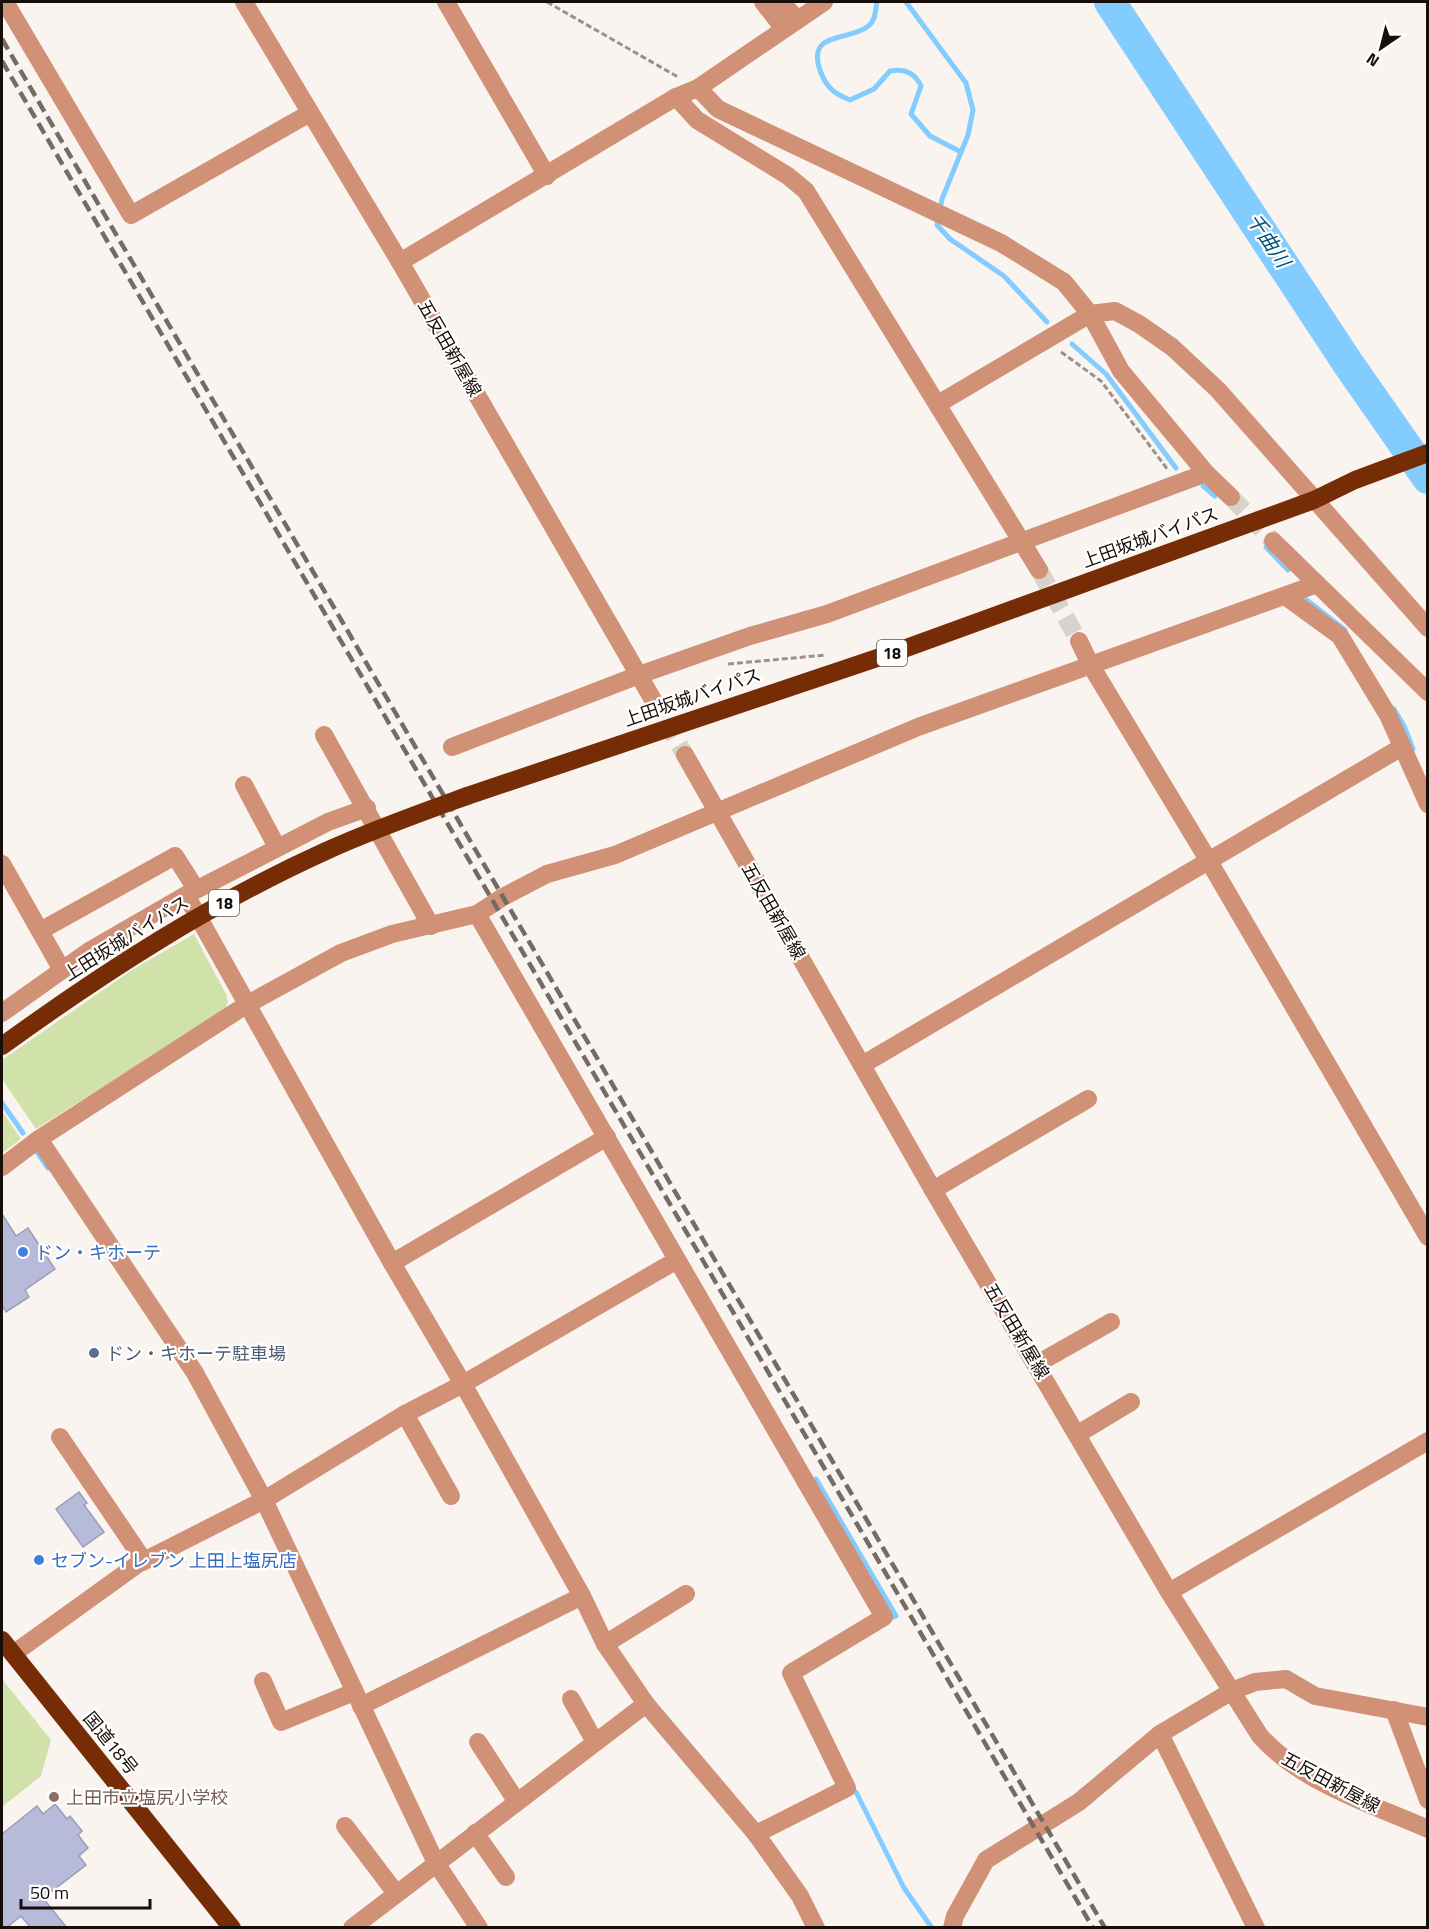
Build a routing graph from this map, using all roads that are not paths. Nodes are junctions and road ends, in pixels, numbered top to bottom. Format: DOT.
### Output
graph roads {
  1 [pos="5,2"];
  2 [pos="244,2"];
  3 [pos="446,2"];
  4 [pos="763,2"];
  5 [pos="781,2"];
  6 [pos="824,2"];
  7 [pos="791,25"];
  8 [pos="698,88"];
  9 [pos="676,97"];
  10 [pos="310,112"];
  11 [pos="547,176"];
  12 [pos="400,262"];
  13 [pos="1090,314"];
  14 [pos="938,404"];
  15 [pos="1428,453"];
  16 [pos="1206,473"];
  17 [pos="1231,497"];
  18 [pos="1314,500"];
  19 [pos="1273,541"];
  20 [pos="1022,543"];
  21 [pos="1039,570"];
  22 [pos="1317,584"];
  23 [pos="1285,596"];
  24 [pos="1428,628"];
  25 [pos="1079,641"];
  26 [pos="1090,664"];
  27 [pos="639,675"];
  28 [pos="1428,692"];
  29 [pos="652,698"];
  30 [pos="324,735"];
  31 [pos="453,747"];
  32 [pos="1402,747"];
  33 [pos="686,755"];
  34 [pos="244,785"];
  35 [pos="1428,804"];
  36 [pos="367,808"];
  37 [pos="717,811"];
  38 [pos="277,847"];
  39 [pos="1210,862"];
  40 [pos="2,864"];
  41 [pos="191,892"];
  42 [pos="477,914"];
  43 [pos="431,926"];
  44 [pos="40,931"];
  45 [pos="62,970"];
  46 [pos="246,1005"];
  47 [pos="2,1013"];
  48 [pos="2,1046"];
  49 [pos="862,1065"];
  50 [pos="1088,1099"];
  51 [pos="607,1137"];
  52 [pos="39,1139"];
  53 [pos="2,1167"];
  54 [pos="933,1190"];
  55 [pos="1428,1237"];
  56 [pos="677,1260"];
  57 [pos="392,1263"];
  58 [pos="1111,1322"];
  59 [pos="1037,1364"];
  60 [pos="463,1384"];
  61 [pos="1131,1402"];
  62 [pos="405,1414"];
  63 [pos="1078,1434"];
  64 [pos="60,1437"];
  65 [pos="1428,1441"];
  66 [pos="450,1496"];
  67 [pos="264,1500"];
  68 [pos="144,1561"];
  69 [pos="1169,1592"];
  70 [pos="686,1594"];
  71 [pos="582,1596"];
  72 [pos="605,1644"];
  73 [pos="7,1647"];
  74 [pos="263,1681"];
  75 [pos="1232,1691"];
  76 [pos="357,1699"];
  77 [pos="571,1699"];
  78 [pos="646,1704"];
  79 [pos="1394,1710"];
  80 [pos="1428,1717"];
  81 [pos="1160,1734"];
  82 [pos="478,1742"];
  83 [pos="595,1742"];
  84 [pos="1428,1800"];
  85 [pos="517,1802"];
  86 [pos="345,1826"];
  87 [pos="1428,1829"];
  88 [pos="475,1833"];
  89 [pos="756,1834"];
  90 [pos="436,1863"];
  91 [pos="506,1876"];
  92 [pos="396,1892"];
  93 [pos="232,1928"];
  94 [pos="352,1928"];
  95 [pos="479,1928"];
  96 [pos="816,1928"];
  97 [pos="952,1928"];
  98 [pos="1256,1928"];
  1 -- 10 [label="street"];
  2 -- 10 [label="street, 五反田新屋線"];
  3 -- 11 [label="street"];
  4 -- 7 [label="street"];
  5 -- 7 [label="street"];
  6 -- 7 [label="street"];
  7 -- 8 [label="street"];
  8 -- 9 [label="street"];
  8 -- 13 [label="street"];
  9 -- 11 [label="street"];
  9 -- 14 [label="street"];
  10 -- 12 [label="street, 五反田新屋線"];
  11 -- 12 [label="street"];
  12 -- 27 [label="street, 五反田新屋線"];
  13 -- 14 [label="street"];
  13 -- 16 [label="street"];
  13 -- 18 [label="street"];
  14 -- 20 [label="street"];
  15 -- 18 [label="highway, 上田坂城バイパス / 18"];
  16 -- 17 [label="street"];
  16 -- 20 [label="street"];
  18 -- 24 [label="street"];
  18 -- 48 [label="highway, 上田坂城バイパス / 18, bridge"];
  19 -- 22 [label="street"];
  20 -- 21 [label="street"];
  20 -- 27 [label="street"];
  22 -- 23 [label="street"];
  22 -- 28 [label="street"];
  23 -- 26 [label="street"];
  23 -- 32 [label="street"];
  25 -- 26 [label="street"];
  26 -- 37 [label="street"];
  26 -- 39 [label="street"];
  27 -- 29 [label="street, 五反田新屋線"];
  27 -- 31 [label="street"];
  30 -- 36 [label="street"];
  32 -- 35 [label="street"];
  32 -- 39 [label="street"];
  33 -- 37 [label="street, 五反田新屋線"];
  34 -- 38 [label="street"];
  36 -- 38 [label="street"];
  36 -- 43 [label="street"];
  37 -- 42 [label="street"];
  37 -- 49 [label="street, 五反田新屋線"];
  38 -- 41 [label="street"];
  39 -- 49 [label="street"];
  39 -- 55 [label="street"];
  40 -- 44 [label="street"];
  41 -- 44 [label="street"];
  41 -- 45 [label="street"];
  41 -- 46 [label="street"];
  42 -- 43 [label="street"];
  42 -- 51 [label="street"];
  43 -- 46 [label="street"];
  44 -- 45 [label="street"];
  45 -- 47 [label="street"];
  46 -- 52 [label="street"];
  46 -- 57 [label="street"];
  49 -- 54 [label="street, 五反田新屋線"];
  50 -- 54 [label="street"];
  51 -- 56 [label="street"];
  51 -- 57 [label="street"];
  52 -- 53 [label="street"];
  52 -- 67 [label="street"];
  54 -- 59 [label="street, 五反田新屋線"];
  56 -- 60 [label="street"];
  56 -- 89 [label="street"];
  57 -- 60 [label="street"];
  58 -- 59 [label="street"];
  59 -- 63 [label="street, 五反田新屋線"];
  60 -- 62 [label="street"];
  60 -- 71 [label="street"];
  61 -- 63 [label="street"];
  62 -- 66 [label="street"];
  62 -- 67 [label="street"];
  63 -- 69 [label="street, 五反田新屋線"];
  64 -- 68 [label="street"];
  65 -- 69 [label="street"];
  67 -- 68 [label="street"];
  67 -- 76 [label="street"];
  68 -- 73 [label="street"];
  69 -- 75 [label="street, 五反田新屋線"];
  70 -- 72 [label="street"];
  71 -- 72 [label="street"];
  71 -- 76 [label="street"];
  72 -- 78 [label="street"];
  73 -- 93 [label="highway, 国道18号"];
  74 -- 76 [label="street"];
  75 -- 79 [label="street"];
  75 -- 81 [label="street"];
  75 -- 87 [label="street, 五反田新屋線"];
  76 -- 90 [label="street"];
  77 -- 83 [label="street"];
  78 -- 83 [label="street"];
  78 -- 89 [label="street"];
  79 -- 80 [label="street"];
  79 -- 84 [label="street"];
  81 -- 97 [label="street"];
  81 -- 98 [label="street"];
  82 -- 85 [label="street"];
  83 -- 85 [label="street"];
  85 -- 88 [label="street"];
  86 -- 92 [label="street"];
  88 -- 90 [label="street"];
  88 -- 91 [label="street"];
  89 -- 96 [label="street"];
  90 -- 92 [label="street"];
  90 -- 95 [label="street"];
  92 -- 94 [label="street"];
}
